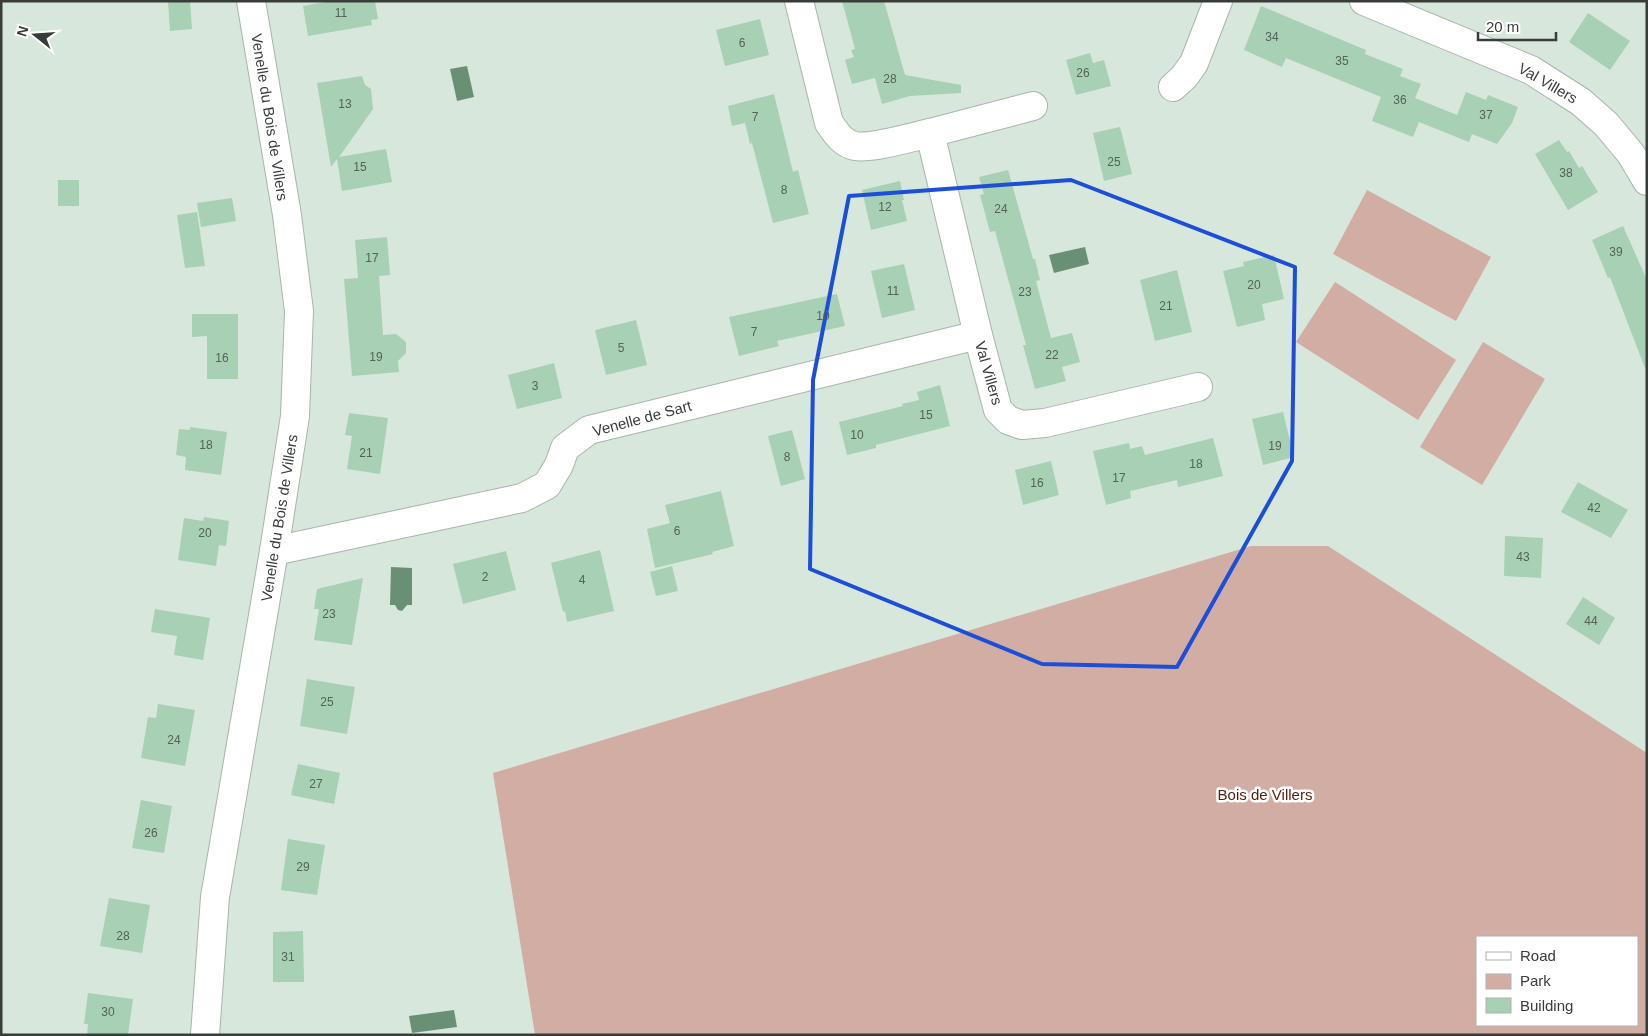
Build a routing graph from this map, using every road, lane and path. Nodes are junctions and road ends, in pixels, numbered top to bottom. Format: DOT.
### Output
graph roads {
  1 [pos="251,1"];
  2 [pos="800,1"];
  3 [pos="1218,1"];
  4 [pos="1364,1"];
  5 [pos="1173,87"];
  6 [pos="1033,106"];
  7 [pos="930,133"];
  8 [pos="1647,181"];
  9 [pos="978,336"];
  10 [pos="1198,387"];
  11 [pos="274,551"];
  12 [pos="205,1035"];
  1 -- 11 [label="street, Venelle du Bois de Villers"];
  2 -- 7 [label="street"];
  3 -- 5 [label="street"];
  4 -- 8 [label="street, Val Villers"];
  6 -- 7 [label="street"];
  7 -- 9 [label="street, Val Villers"];
  9 -- 10 [label="street, Val Villers"];
  9 -- 11 [label="street, Venelle de Sart"];
  11 -- 12 [label="street, Venelle du Bois de Villers"];
}
